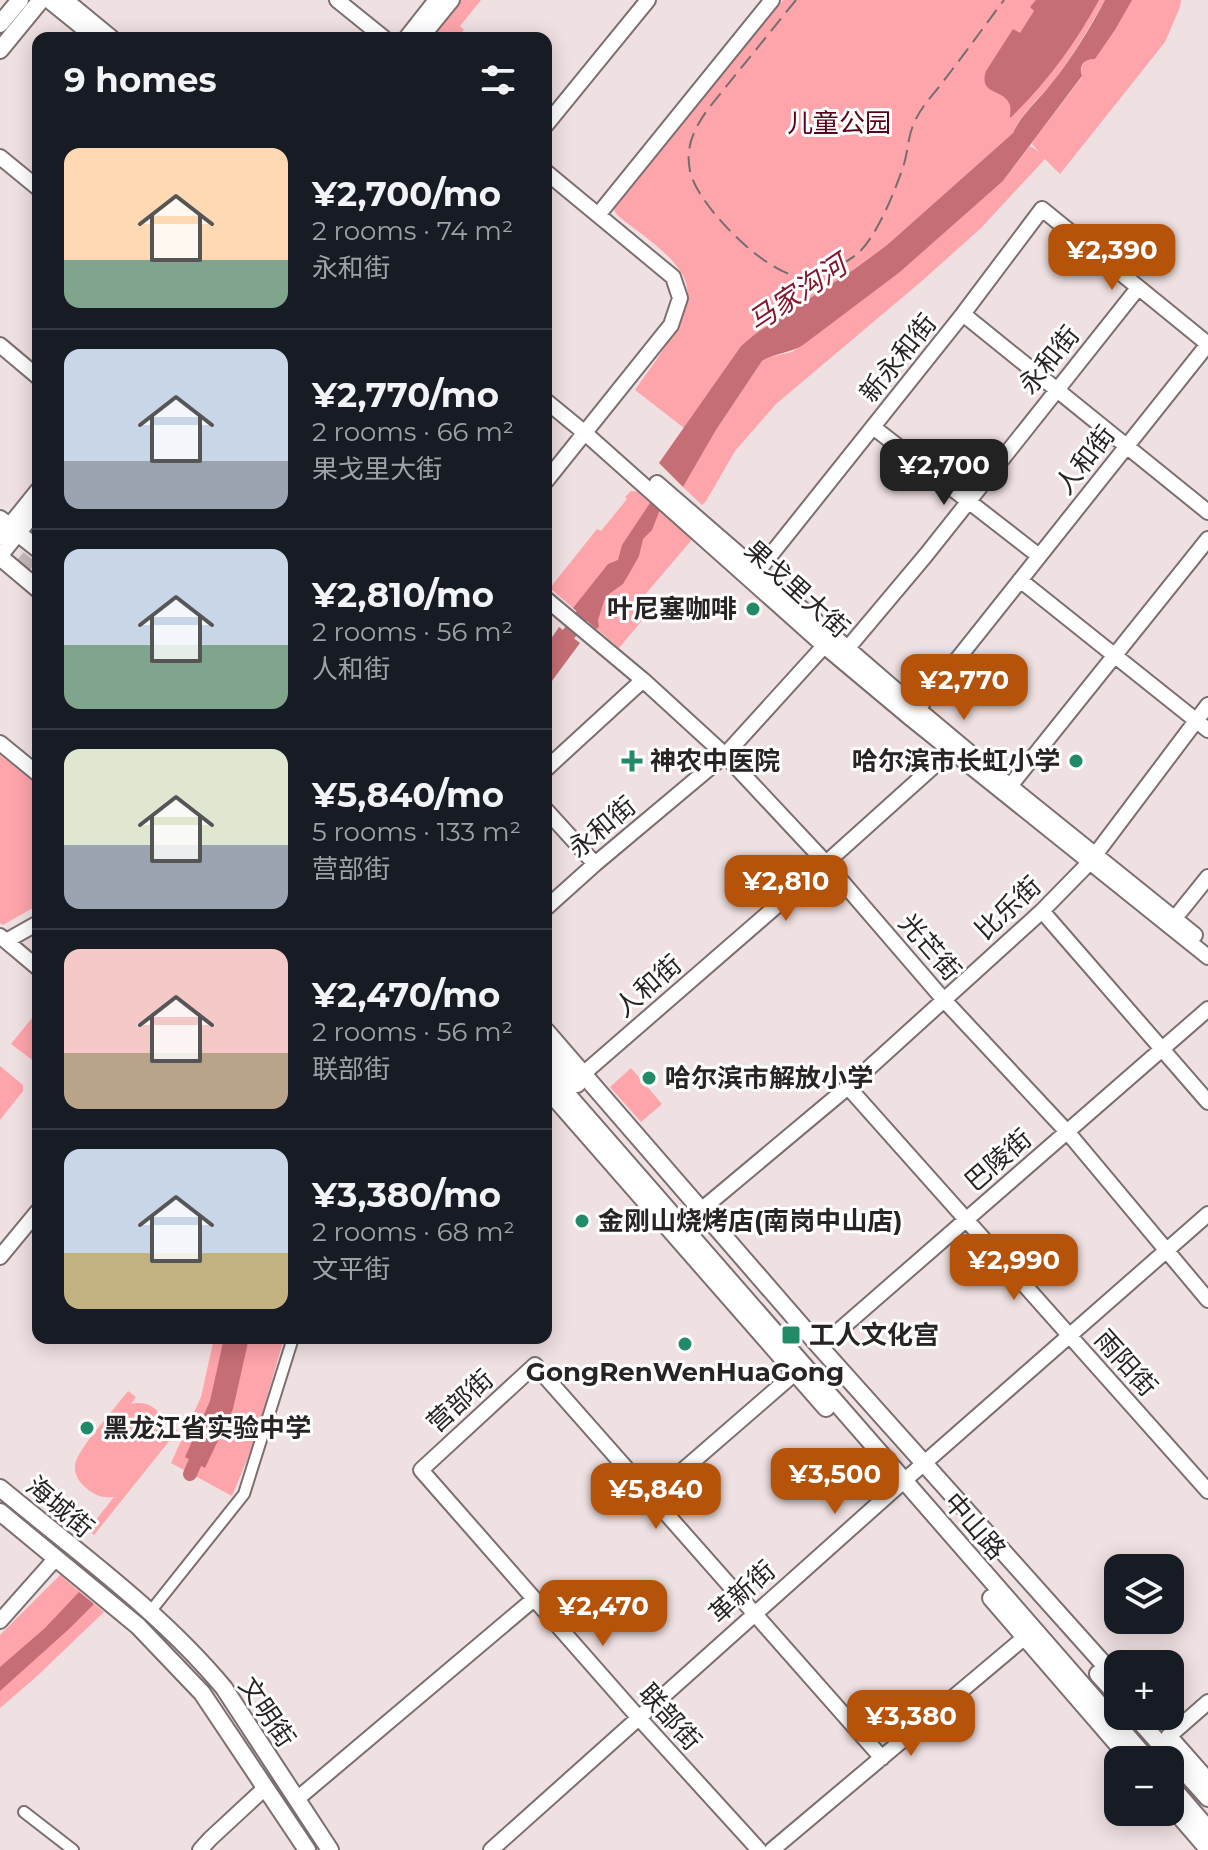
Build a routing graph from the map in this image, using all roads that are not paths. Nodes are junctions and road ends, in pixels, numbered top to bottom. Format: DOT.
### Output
graph roads {
  1 [pos="20,0"];
  2 [pos="41,0"];
  3 [pos="48,0"];
  4 [pos="66,0"];
  5 [pos="337,0"];
  6 [pos="436,0"];
  7 [pos="452,0"];
  8 [pos="648,0"];
  9 [pos="772,0"];
  10 [pos="0,24"];
  11 [pos="88,32"];
  12 [pos="105,32"];
  13 [pos="377,32"];
  14 [pos="411,32"];
  15 [pos="426,32"];
  16 [pos="0,50"];
  17 [pos="552,118"];
  18 [pos="0,157"];
  19 [pos="552,177"];
  20 [pos="32,183"];
  21 [pos="598,215"];
  22 [pos="1138,288"];
  23 [pos="963,314"];
  24 [pos="1208,344"];
  25 [pos="0,345"];
  26 [pos="32,372"];
  27 [pos="1056,390"];
  28 [pos="552,396"];
  29 [pos="552,405"];
  30 [pos="873,427"];
  31 [pos="588,429"];
  32 [pos="1126,447"];
  33 [pos="552,474"];
  34 [pos="32,498"];
  35 [pos="967,502"];
  36 [pos="1208,512"];
  37 [pos="32,513"];
  38 [pos="699,527"];
  39 [pos="7,529"];
  40 [pos="1208,539"];
  41 [pos="32,545"];
  42 [pos="1039,556"];
  43 [pos="0,557"];
  44 [pos="758,571"];
  45 [pos="1020,580"];
  46 [pos="32,584"];
  47 [pos="552,604"];
  48 [pos="824,646"];
  49 [pos="847,649"];
  50 [pos="1115,655"];
  51 [pos="643,680"];
  52 [pos="1208,705"];
  53 [pos="914,714"];
  54 [pos="1202,725"];
  55 [pos="0,743"];
  56 [pos="955,747"];
  57 [pos="725,755"];
  58 [pos="552,763"];
  59 [pos="32,769"];
  60 [pos="1010,786"];
  61 [pos="552,817"];
  62 [pos="1092,859"];
  63 [pos="826,863"];
  64 [pos="595,864"];
  65 [pos="1208,877"];
  66 [pos="552,903"];
  67 [pos="1042,911"];
  68 [pos="1175,918"];
  69 [pos="32,926"];
  70 [pos="3,939"];
  71 [pos="1208,945"];
  72 [pos="1208,957"];
  73 [pos="32,963"];
  74 [pos="944,1000"];
  75 [pos="1208,1009"];
  76 [pos="552,1038"];
  77 [pos="1162,1049"];
  78 [pos="552,1056"];
  79 [pos="583,1074"];
  80 [pos="552,1077"];
  81 [pos="848,1087"];
  82 [pos="552,1095"];
  83 [pos="1208,1102"];
  84 [pos="1067,1132"];
  85 [pos="701,1210"];
  86 [pos="1208,1214"];
  87 [pos="32,1218"];
  88 [pos="966,1220"];
  89 [pos="1166,1250"];
  90 [pos="0,1257"];
  91 [pos="1208,1300"];
  92 [pos="1069,1335"];
  93 [pos="291,1344"];
  94 [pos="820,1347"];
  95 [pos="795,1373"];
  96 [pos="1208,1465"];
  97 [pos="421,1470"];
  98 [pos="910,1475"];
  99 [pos="1195,1477"];
  100 [pos="0,1488"];
  101 [pos="1208,1491"];
  102 [pos="652,1497"];
  103 [pos="0,1512"];
  104 [pos="56,1558"];
  105 [pos="534,1599"];
  106 [pos="150,1612"];
  107 [pos="754,1613"];
  108 [pos="0,1621"];
  109 [pos="138,1626"];
  110 [pos="1025,1637"];
  111 [pos="1104,1666"];
  112 [pos="1104,1681"];
  113 [pos="1208,1702"];
  114 [pos="638,1717"];
  115 [pos="1147,1730"];
  116 [pos="1162,1730"];
  117 [pos="1168,1737"];
  118 [pos="1119,1746"];
  119 [pos="1136,1746"];
  120 [pos="882,1758"];
  121 [pos="1208,1781"];
  122 [pos="265,1788"];
  123 [pos="1208,1798"];
  124 [pos="297,1799"];
  125 [pos="1184,1801"];
  126 [pos="24,1812"];
  127 [pos="1184,1821"];
  128 [pos="1208,1829"];
  129 [pos="1208,1849"];
  130 [pos="73,1850"];
  131 [pos="200,1850"];
  132 [pos="307,1850"];
  133 [pos="330,1850"];
  134 [pos="491,1850"];
  135 [pos="759,1850"];
  136 [pos="772,1850"];
  1 -- 10 [label="main road"];
  2 -- 16 [label="main road"];
  3 -- 11 [label="street"];
  4 -- 12 [label="street"];
  5 -- 13 [label="street"];
  6 -- 14 [label="street"];
  7 -- 15 [label="street"];
  8 -- 17 [label="street"];
  9 -- 21 [label="street"];
  18 -- 20 [label="street"];
  19 -- 21 [label="street"];
  21 -- 31 [label="street"];
  22 -- 23 [label="street, 新永和街"];
  22 -- 24 [label="street"];
  22 -- 27 [label="street, 永和街"];
  23 -- 27 [label="street"];
  23 -- 30 [label="street, 新永和街"];
  24 -- 32 [label="street, 人和街"];
  25 -- 26 [label="street"];
  27 -- 32 [label="street"];
  27 -- 35 [label="street, 永和街"];
  28 -- 31 [label="street, 果戈里大街"];
  29 -- 31 [label="street, 果戈里大街"];
  30 -- 35 [label="street"];
  30 -- 44 [label="street, 新永和街"];
  31 -- 33 [label="street"];
  31 -- 38 [label="street, 果戈里大街"];
  32 -- 36 [label="street"];
  32 -- 42 [label="street, 人和街"];
  34 -- 39 [label="street"];
  35 -- 42 [label="street"];
  35 -- 49 [label="street, 永和街"];
  37 -- 39 [label="street"];
  38 -- 44 [label="street, 果戈里大街"];
  38 -- 48 [label="street, 果戈里大街"];
  39 -- 41 [label="main road"];
  39 -- 43 [label="street"];
  40 -- 50 [label="street"];
  42 -- 45 [label="street, 人和街"];
  43 -- 46 [label="main road"];
  44 -- 49 [label="street, 果戈里大街"];
  45 -- 50 [label="street"];
  45 -- 53 [label="street, 人和街"];
  47 -- 51 [label="street, 光芒街"];
  48 -- 53 [label="street, 果戈里大街"];
  48 -- 57 [label="street, 永和街"];
  49 -- 53 [label="street, 果戈里大街"];
  50 -- 54 [label="street"];
  50 -- 60 [label="street"];
  51 -- 57 [label="street, 光芒街"];
  51 -- 58 [label="street"];
  52 -- 54 [label="street, 比乐街"];
  53 -- 56 [label="street, 果戈里大街"];
  54 -- 62 [label="street, 比乐街"];
  55 -- 59 [label="street"];
  56 -- 60 [label="street, 果戈里大街"];
  56 -- 62 [label="street, 果戈里大街"];
  56 -- 63 [label="street, 人和街"];
  57 -- 63 [label="street, 光芒街"];
  57 -- 64 [label="street, 永和街"];
  60 -- 62 [label="street, 果戈里大街"];
  61 -- 64 [label="street"];
  62 -- 67 [label="street, 比乐街"];
  62 -- 68 [label="street, 果戈里大街"];
  62 -- 72 [label="street, 果戈里大街"];
  63 -- 74 [label="street, 光芒街"];
  63 -- 79 [label="street, 人和街"];
  64 -- 66 [label="street, 永和街"];
  65 -- 68 [label="street"];
  67 -- 74 [label="street, 比乐街"];
  67 -- 77 [label="street"];
  68 -- 71 [label="street, 果戈里大街"];
  69 -- 70 [label="street"];
  70 -- 73 [label="street"];
  74 -- 81 [label="street, 比乐街"];
  74 -- 84 [label="street, 光芒街"];
  75 -- 77 [label="street, 巴陵街"];
  76 -- 79 [label="main road"];
  77 -- 83 [label="street"];
  77 -- 84 [label="street, 巴陵街"];
  78 -- 98 [label="main road, 中山路"];
  79 -- 85 [label="main road"];
  80 -- 98 [label="main road, 中山路"];
  81 -- 85 [label="street, 比乐街"];
  81 -- 88 [label="street, 雨阳街"];
  82 -- 95 [label="main road"];
  84 -- 88 [label="street, 巴陵街"];
  84 -- 89 [label="street, 光芒街"];
  85 -- 94 [label="main road"];
  86 -- 89 [label="street, 革新街"];
  87 -- 90 [label="street"];
  88 -- 92 [label="street, 雨阳街"];
  88 -- 94 [label="street, 巴陵街"];
  89 -- 91 [label="street, 光芒街"];
  89 -- 92 [label="street, 革新街"];
  92 -- 98 [label="street, 革新街"];
  92 -- 99 [label="street, 雨阳街"];
  93 -- 106 [label="street"];
  94 -- 98 [label="main road"];
  95 -- 98 [label="main road"];
  95 -- 102 [label="street"];
  96 -- 99 [label="street"];
  97 -- 102 [label="street, 营部街"];
  97 -- 105 [label="street, 联部街"];
  98 -- 107 [label="street, 革新街"];
  98 -- 110 [label="main road"];
  98 -- 111 [label="main road"];
  98 -- 112 [label="main road, 中山路"];
  98 -- 119 [label="main road, 中山路"];
  99 -- 101 [label="street, 雨阳街"];
  100 -- 106 [label="main road, 海城街"];
  102 -- 107 [label="street, 营部街"];
  103 -- 104 [label="main road, 海城街"];
  104 -- 108 [label="street"];
  104 -- 109 [label="main road, 海城街"];
  105 -- 114 [label="street, 联部街"];
  105 -- 124 [label="street"];
  106 -- 124 [label="main road, 文明街"];
  107 -- 114 [label="street, 革新街"];
  107 -- 120 [label="street, 营部街"];
  109 -- 122 [label="main road, 文明街"];
  110 -- 118 [label="main road"];
  110 -- 120 [label="street"];
  113 -- 117 [label="street"];
  114 -- 134 [label="street, 革新街"];
  114 -- 135 [label="street, 联部街"];
  115 -- 123 [label="main road"];
  116 -- 117 [label="main road"];
  117 -- 121 [label="main road"];
  120 -- 136 [label="street"];
  122 -- 131 [label="street"];
  122 -- 132 [label="main road, 文明街"];
  124 -- 133 [label="main road, 文明街"];
  125 -- 128 [label="main road"];
  126 -- 130 [label="street"];
  127 -- 129 [label="main road"];
}
